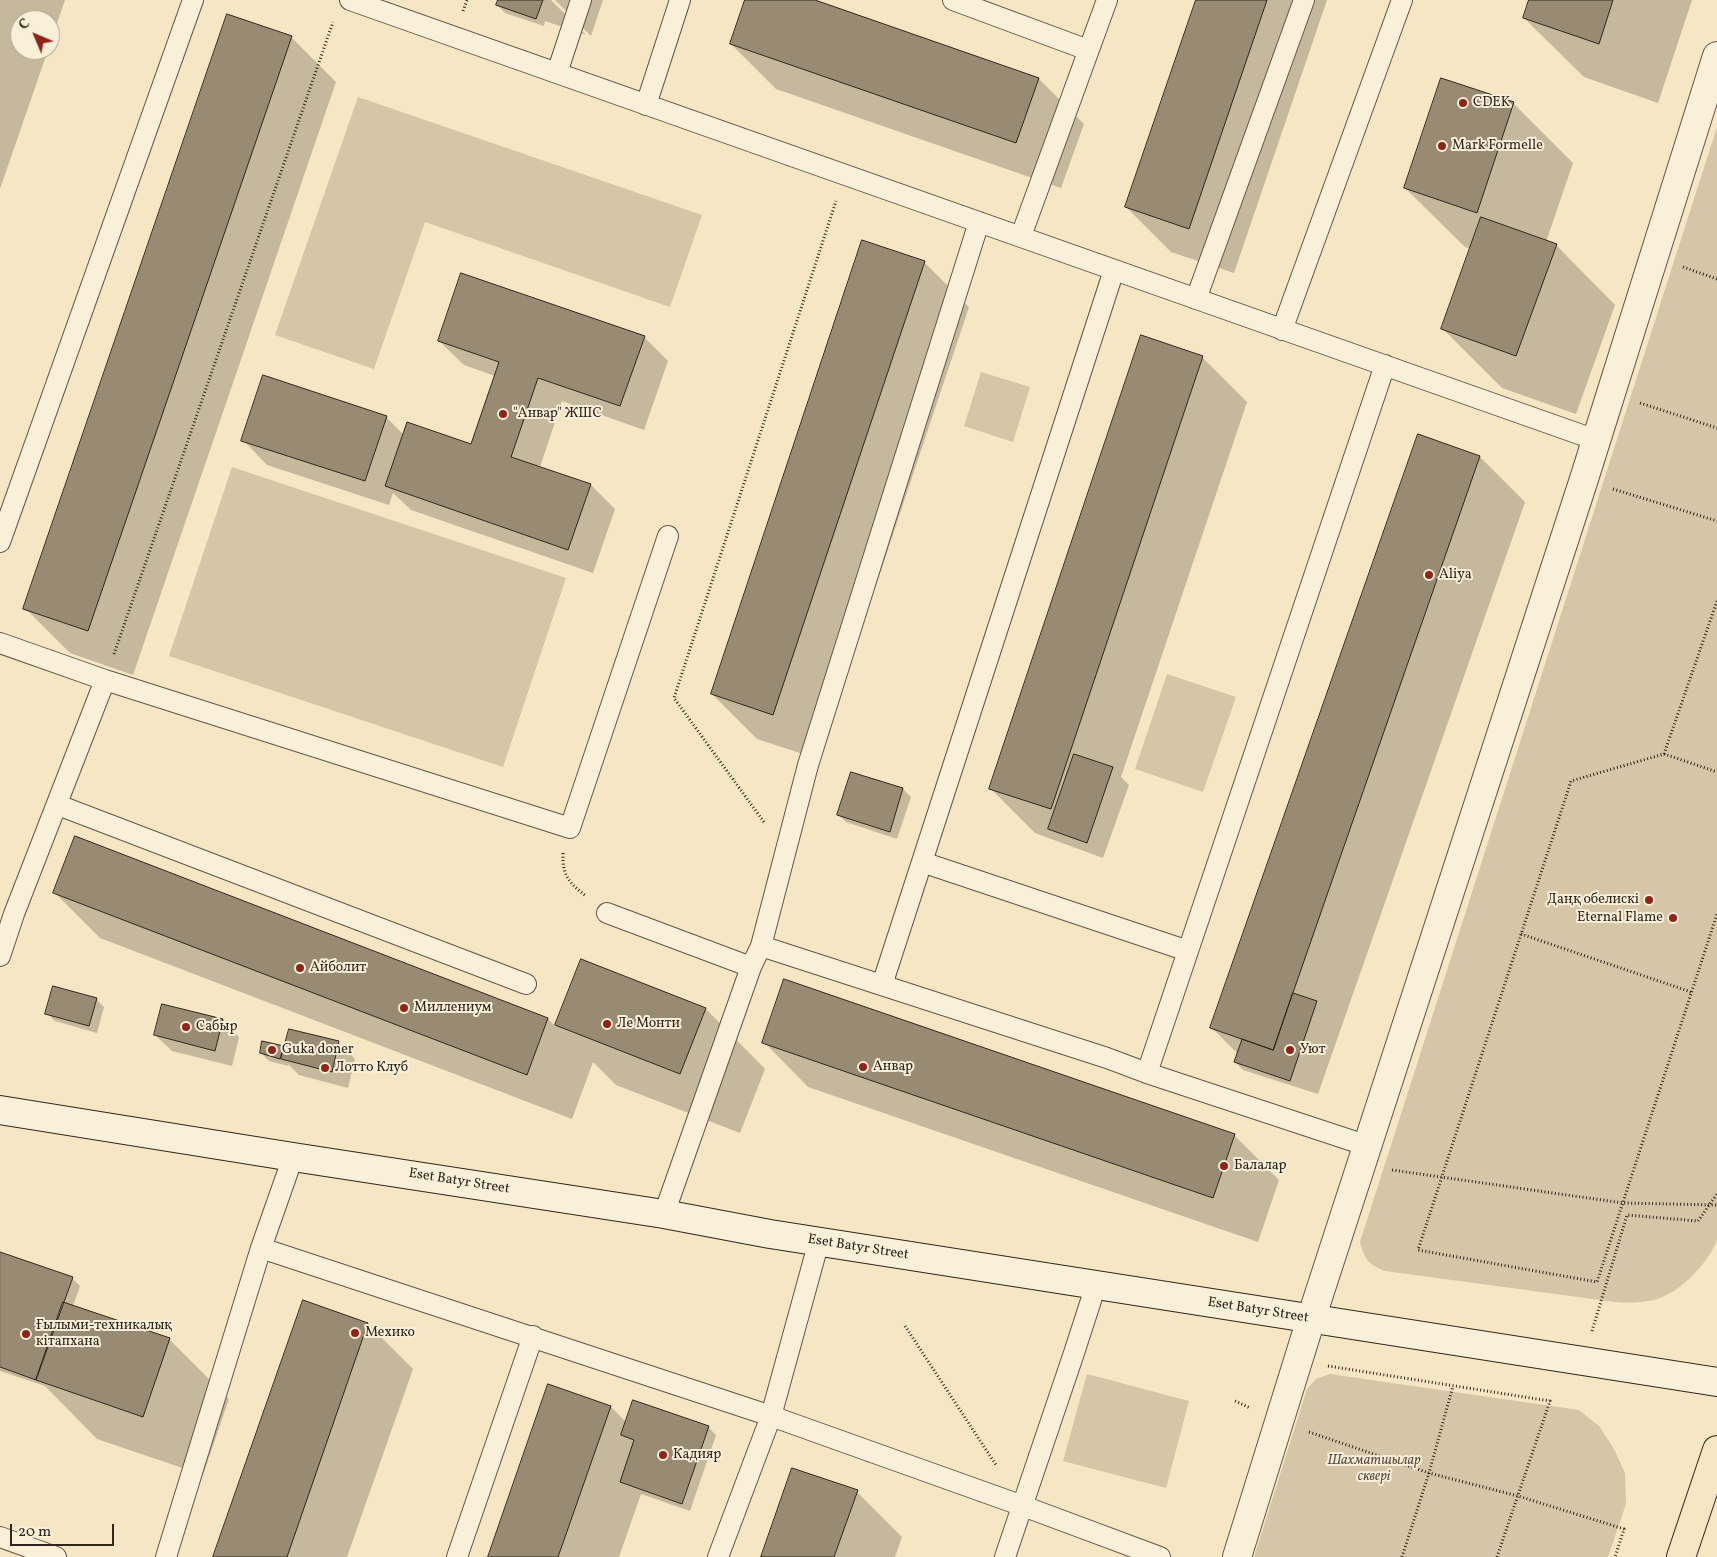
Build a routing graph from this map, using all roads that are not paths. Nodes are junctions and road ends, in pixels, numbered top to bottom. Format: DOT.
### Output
graph roads {
  1 [pos="192,0"];
  2 [pos="350,0"];
  3 [pos="581,0"];
  4 [pos="680,0"];
  5 [pos="953,0"];
  6 [pos="1107,0"];
  7 [pos="1304,0"];
  8 [pos="1402,0"];
  9 [pos="1088,50"];
  10 [pos="1717,56"];
  11 [pos="557,73"];
  12 [pos="646,105"];
  13 [pos="979,222"];
  14 [pos="1020,236"];
  15 [pos="1114,270"];
  16 [pos="1196,298"];
  17 [pos="1282,330"];
  18 [pos="1385,365"];
  19 [pos="1596,440"];
  20 [pos="668,536"];
  21 [pos="0,542"];
  22 [pos="0,643"];
  23 [pos="105,680"];
  24 [pos="58,805"];
  25 [pos="922,862"];
  26 [pos="7,912"];
  27 [pos="608,913"];
  28 [pos="761,946"];
  29 [pos="1188,951"];
  30 [pos="0,956"];
  31 [pos="751,967"];
  32 [pos="526,984"];
  33 [pos="882,985"];
  34 [pos="1147,1073"];
  35 [pos="0,1110"];
  36 [pos="1364,1156"];
  37 [pos="293,1157"];
  38 [pos="664,1214"];
  39 [pos="819,1242"];
  40 [pos="261,1248"];
  41 [pos="1096,1285"];
  42 [pos="1311,1320"];
  43 [pos="533,1336"];
  44 [pos="1717,1382"];
  45 [pos="771,1416"];
  46 [pos="1717,1450"];
  47 [pos="1023,1506"];
  48 [pos="0,1537"];
  49 [pos="56,1557"];
  50 [pos="166,1557"];
  51 [pos="457,1557"];
  52 [pos="718,1557"];
  53 [pos="1004,1557"];
  54 [pos="1160,1557"];
  55 [pos="1237,1557"];
  56 [pos="1681,1557"];
  1 -- 21 [label="lane"];
  2 -- 11 [label="lane"];
  3 -- 11 [label="lane"];
  4 -- 12 [label="lane"];
  5 -- 9 [label="lane"];
  6 -- 9 [label="lane"];
  7 -- 16 [label="lane"];
  8 -- 17 [label="lane"];
  9 -- 14 [label="lane"];
  10 -- 19 [label="street"];
  11 -- 12 [label="lane"];
  12 -- 13 [label="lane"];
  13 -- 14 [label="lane"];
  13 -- 28 [label="lane"];
  14 -- 15 [label="lane"];
  15 -- 16 [label="lane"];
  15 -- 25 [label="lane"];
  16 -- 17 [label="lane"];
  17 -- 18 [label="lane"];
  18 -- 19 [label="lane"];
  18 -- 29 [label="lane"];
  19 -- 36 [label="street"];
  20 -- 23 [label="lane"];
  22 -- 23 [label="lane"];
  23 -- 24 [label="lane"];
  24 -- 26 [label="lane"];
  24 -- 32 [label="lane"];
  25 -- 29 [label="lane"];
  25 -- 33 [label="lane"];
  26 -- 30 [label="lane"];
  27 -- 31 [label="lane"];
  28 -- 31 [label="lane"];
  28 -- 33 [label="lane"];
  29 -- 34 [label="lane"];
  31 -- 38 [label="lane"];
  33 -- 34 [label="lane"];
  34 -- 36 [label="lane"];
  35 -- 37 [label="street, Eset Batyr Street"];
  36 -- 42 [label="street"];
  37 -- 38 [label="street, Eset Batyr Street"];
  37 -- 40 [label="lane"];
  38 -- 39 [label="street, Eset Batyr Street"];
  39 -- 41 [label="street, Eset Batyr Street"];
  39 -- 45 [label="lane"];
  40 -- 43 [label="lane"];
  40 -- 50 [label="lane"];
  41 -- 42 [label="street, Eset Batyr Street"];
  41 -- 47 [label="lane"];
  42 -- 44 [label="street, Eset Batyr Street"];
  42 -- 55 [label="street"];
  43 -- 45 [label="lane"];
  43 -- 51 [label="lane"];
  45 -- 47 [label="lane"];
  45 -- 52 [label="lane"];
  46 -- 56 [label="main road"];
  47 -- 53 [label="lane"];
  47 -- 54 [label="lane"];
  48 -- 49 [label="lane"];
}
